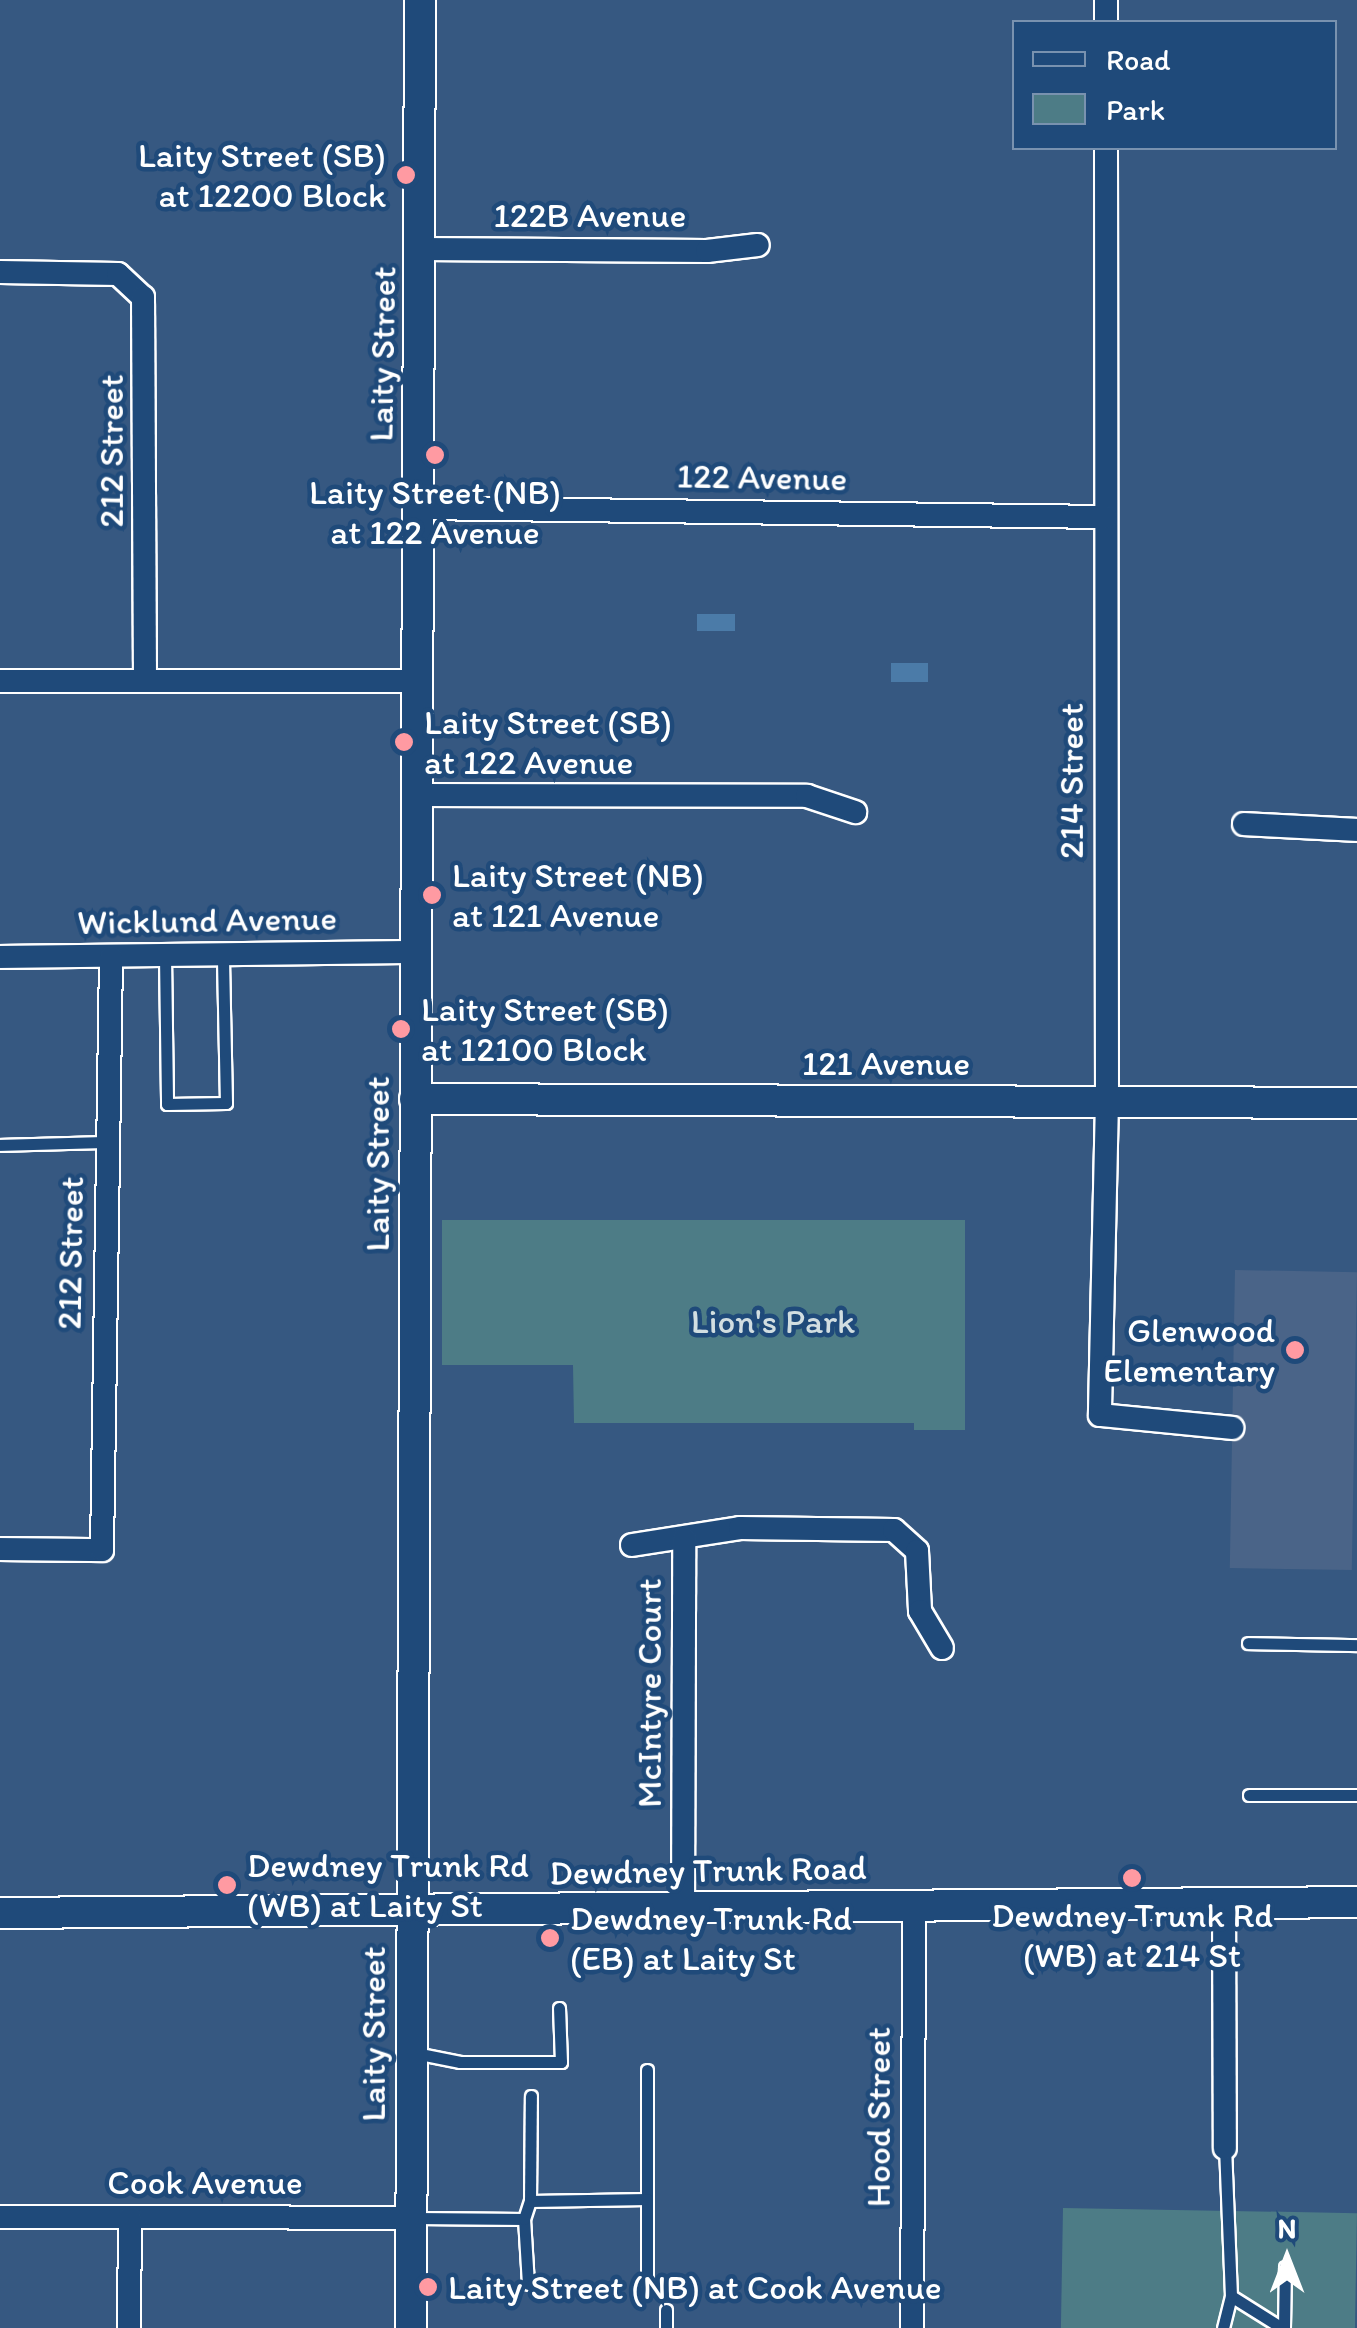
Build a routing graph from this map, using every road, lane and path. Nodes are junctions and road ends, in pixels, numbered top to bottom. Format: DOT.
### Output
graph roads {
  1 [pos="420,0"];
  2 [pos="1106,150"];
  3 [pos="758,245"];
  4 [pos="421,249"];
  5 [pos="0,272"];
  6 [pos="418,508"];
  7 [pos="1106,516"];
  8 [pos="0,681"];
  9 [pos="417,681"];
  10 [pos="145,682"];
  11 [pos="416,795"];
  12 [pos="855,812"];
  13 [pos="1244,824"];
  14 [pos="1357,830"];
  15 [pos="416,952"];
  16 [pos="164,956"];
  17 [pos="223,956"];
  18 [pos="0,957"];
  19 [pos="111,958"];
  20 [pos="415,1100"];
  21 [pos="1107,1101"];
  22 [pos="1357,1103"];
  23 [pos="107,1142"];
  24 [pos="0,1144"];
  25 [pos="1232,1428"];
  26 [pos="684,1538"];
  27 [pos="632,1545"];
  28 [pos="0,1549"];
  29 [pos="1248,1643"];
  30 [pos="1357,1644"];
  31 [pos="942,1648"];
  32 [pos="1249,1795"];
  33 [pos="1357,1795"];
  34 [pos="1224,1902"];
  35 [pos="1357,1902"];
  36 [pos="914,1906"];
  37 [pos="683,1908"];
  38 [pos="411,1911"];
  39 [pos="0,1913"];
  40 [pos="560,2008"];
  41 [pos="411,2052"];
  42 [pos="647,2070"];
  43 [pos="531,2096"];
  44 [pos="1224,2148"];
  45 [pos="647,2200"];
  46 [pos="530,2201"];
  47 [pos="0,2217"];
  48 [pos="130,2218"];
  49 [pos="410,2218"];
  50 [pos="524,2219"];
  51 [pos="1286,2267"];
  52 [pos="647,2281"];
  53 [pos="528,2284"];
  54 [pos="1231,2296"];
  55 [pos="666,2310"];
  56 [pos="130,2328"];
  57 [pos="411,2328"];
  58 [pos="666,2328"];
  59 [pos="912,2328"];
  60 [pos="1223,2328"];
  61 [pos="1283,2328"];
  1 -- 4 [label="street, Laity Street"];
  2 -- 7 [label="street, 214 Street"];
  3 -- 4 [label="street, 122B Avenue"];
  4 -- 6 [label="street, Laity Street"];
  5 -- 10 [label="street, 212 Street"];
  6 -- 7 [label="street, 122 Avenue"];
  6 -- 9 [label="street, Laity Street"];
  7 -- 21 [label="street, 214 Street"];
  8 -- 10 [label="street"];
  9 -- 10 [label="street"];
  9 -- 11 [label="street, Laity Street"];
  11 -- 12 [label="street"];
  11 -- 15 [label="street, Laity Street"];
  13 -- 14 [label="street"];
  15 -- 17 [label="street, Wicklund Avenue"];
  15 -- 20 [label="street, Laity Street"];
  16 -- 17 [label="street, Wicklund Avenue"];
  16 -- 17 [label="lane"];
  16 -- 19 [label="street, Wicklund Avenue"];
  18 -- 19 [label="street, Wicklund Avenue"];
  19 -- 23 [label="street, 212 Street"];
  20 -- 21 [label="street, 121 Avenue"];
  20 -- 38 [label="street, Laity Street"];
  21 -- 22 [label="street, 121 Avenue"];
  21 -- 25 [label="street, 214 Street"];
  23 -- 24 [label="lane"];
  23 -- 28 [label="street, 212 Street"];
  26 -- 27 [label="street, McIntyre Court"];
  26 -- 31 [label="street, McIntyre Court"];
  26 -- 37 [label="street, McIntyre Court"];
  29 -- 30 [label="lane"];
  32 -- 33 [label="lane"];
  34 -- 35 [label="street, Dewdney Trunk Road"];
  34 -- 36 [label="street, Dewdney Trunk Road"];
  34 -- 44 [label="street"];
  36 -- 37 [label="street, Dewdney Trunk Road"];
  36 -- 59 [label="street, Hood Street"];
  37 -- 38 [label="street, Dewdney Trunk Road"];
  38 -- 39 [label="street, Dewdney Trunk Road"];
  38 -- 41 [label="street, Laity Street"];
  40 -- 41 [label="lane"];
  41 -- 49 [label="street, Laity Street"];
  42 -- 45 [label="lane"];
  43 -- 46 [label="lane"];
  44 -- 54 [label="lane"];
  45 -- 46 [label="lane"];
  45 -- 52 [label="lane"];
  46 -- 50 [label="lane"];
  47 -- 48 [label="street, Cook Avenue"];
  48 -- 49 [label="street, Cook Avenue"];
  48 -- 56 [label="street"];
  49 -- 50 [label="lane"];
  49 -- 57 [label="street, Laity Street"];
  50 -- 53 [label="lane"];
  51 -- 61 [label="lane"];
  54 -- 60 [label="lane"];
  54 -- 61 [label="lane"];
  55 -- 58 [label="lane"];
}
